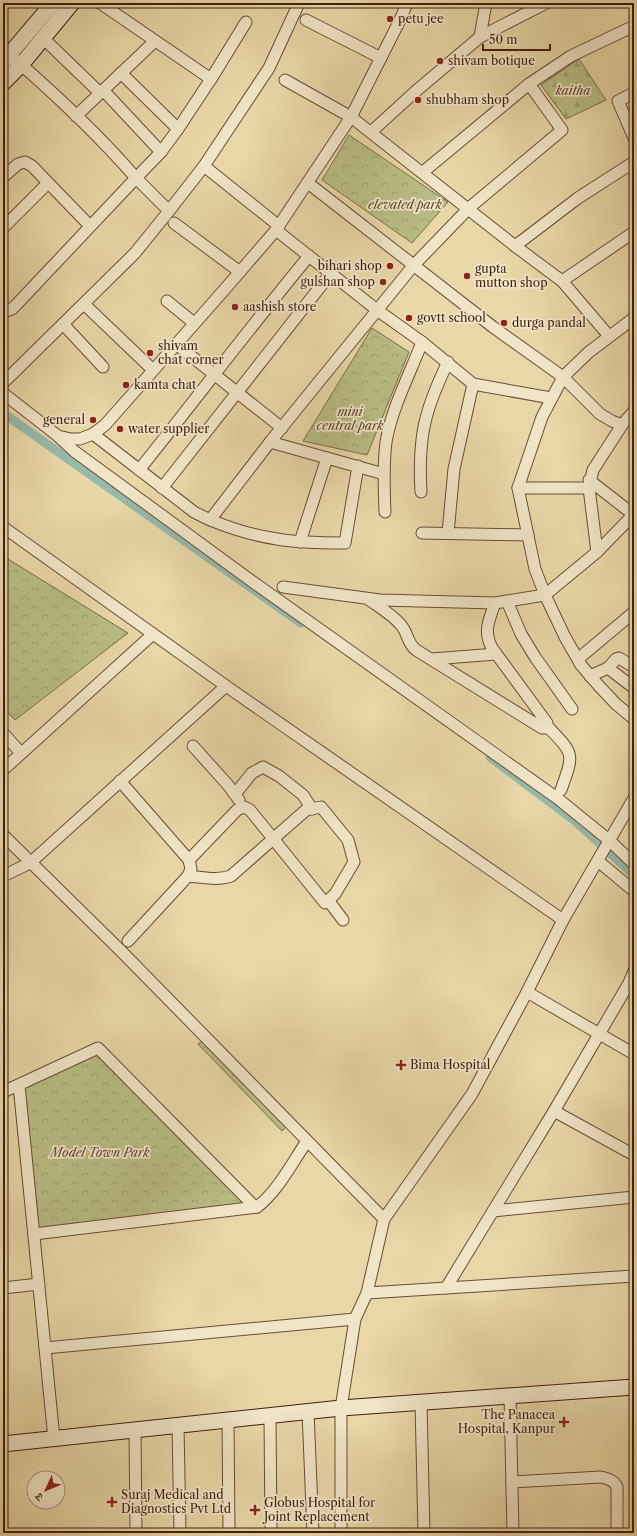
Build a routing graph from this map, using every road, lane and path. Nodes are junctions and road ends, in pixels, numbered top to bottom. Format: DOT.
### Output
graph roads {
  1 [pos="53,3"];
  2 [pos="72,3"];
  3 [pos="100,3"];
  4 [pos="299,3"];
  5 [pos="407,3"];
  6 [pos="486,3"];
  7 [pos="546,3"];
  8 [pos="306,20"];
  9 [pos="246,22"];
  10 [pos="634,26"];
  11 [pos="480,37"];
  12 [pos="43,38"];
  13 [pos="155,41"];
  14 [pos="6,58"];
  15 [pos="381,58"];
  16 [pos="21,65"];
  17 [pos="121,73"];
  18 [pos="211,79"];
  19 [pos="285,80"];
  20 [pos="3,82"];
  21 [pos="529,84"];
  22 [pos="101,92"];
  23 [pos="634,93"];
  24 [pos="76,116"];
  25 [pos="351,117"];
  26 [pos="178,129"];
  27 [pos="371,132"];
  28 [pos="634,138"];
  29 [pos="161,152"];
  30 [pos="634,162"];
  31 [pos="204,166"];
  32 [pos="422,172"];
  33 [pos="3,178"];
  34 [pos="136,178"];
  35 [pos="48,183"];
  36 [pos="308,183"];
  37 [pos="469,208"];
  38 [pos="169,211"];
  39 [pos="174,223"];
  40 [pos="90,226"];
  41 [pos="3,228"];
  42 [pos="277,228"];
  43 [pos="634,232"];
  44 [pos="515,246"];
  45 [pos="309,256"];
  46 [pos="413,266"];
  47 [pos="240,272"];
  48 [pos="331,273"];
  49 [pos="562,281"];
  50 [pos="167,301"];
  51 [pos="84,304"];
  52 [pos="377,310"];
  53 [pos="3,312"];
  54 [pos="634,318"];
  55 [pos="194,323"];
  56 [pos="63,324"];
  57 [pos="610,336"];
  58 [pos="422,342"];
  59 [pos="176,344"];
  60 [pos="448,362"];
  61 [pos="104,367"];
  62 [pos="153,370"];
  63 [pos="216,374"];
  64 [pos="563,377"];
  65 [pos="3,383"];
  66 [pos="473,384"];
  67 [pos="238,392"];
  68 [pos="3,393"];
  69 [pos="551,398"];
  70 [pos="629,420"];
  71 [pos="282,428"];
  72 [pos="93,434"];
  73 [pos="58,436"];
  74 [pos="270,442"];
  75 [pos="327,458"];
  76 [pos="358,466"];
  77 [pos="139,470"];
  78 [pos="384,474"];
  79 [pos="589,484"];
  80 [pos="162,488"];
  81 [pos="518,488"];
  82 [pos="421,492"];
  83 [pos="384,512"];
  84 [pos="634,515"];
  85 [pos="210,520"];
  86 [pos="4,529"];
  87 [pos="422,532"];
  88 [pos="448,533"];
  89 [pos="528,535"];
  90 [pos="300,542"];
  91 [pos="597,552"];
  92 [pos="283,587"];
  93 [pos="545,595"];
  94 [pos="368,598"];
  95 [pos="506,601"];
  96 [pos="495,603"];
  97 [pos="634,612"];
  98 [pos="153,634"];
  99 [pos="496,654"];
  100 [pos="432,659"];
  101 [pos="578,659"];
  102 [pos="634,667"];
  103 [pos="608,668"];
  104 [pos="590,676"];
  105 [pos="226,686"];
  106 [pos="634,688"];
  107 [pos="572,709"];
  108 [pos="634,719"];
  109 [pos="547,726"];
  110 [pos="3,733"];
  111 [pos="193,746"];
  112 [pos="21,753"];
  113 [pos="3,770"];
  114 [pos="120,781"];
  115 [pos="561,790"];
  116 [pos="235,794"];
  117 [pos="634,798"];
  118 [pos="241,808"];
  119 [pos="312,809"];
  120 [pos="631,812"];
  121 [pos="3,835"];
  122 [pos="273,838"];
  123 [pos="609,842"];
  124 [pos="189,860"];
  125 [pos="598,861"];
  126 [pos="30,863"];
  127 [pos="634,864"];
  128 [pos="3,876"];
  129 [pos="188,876"];
  130 [pos="634,891"];
  131 [pos="328,900"];
  132 [pos="343,920"];
  133 [pos="563,920"];
  134 [pos="128,941"];
  135 [pos="634,971"];
  136 [pos="527,992"];
  137 [pos="599,1034"];
  138 [pos="634,1054"];
  139 [pos="19,1085"];
  140 [pos="3,1092"];
  141 [pos="554,1111"];
  142 [pos="307,1141"];
  143 [pos="634,1155"];
  144 [pos="634,1197"];
  145 [pos="257,1208"];
  146 [pos="494,1210"];
  147 [pos="384,1219"];
  148 [pos="34,1234"];
  149 [pos="634,1276"];
  150 [pos="39,1284"];
  151 [pos="3,1288"];
  152 [pos="446,1288"];
  153 [pos="367,1292"];
  154 [pos="356,1319"];
  155 [pos="46,1348"];
  156 [pos="634,1387"];
  157 [pos="510,1396"];
  158 [pos="421,1402"];
  159 [pos="341,1408"];
  160 [pos="308,1411"];
  161 [pos="270,1416"];
  162 [pos="228,1420"];
  163 [pos="178,1425"];
  164 [pos="135,1430"];
  165 [pos="54,1439"];
  166 [pos="3,1444"];
  167 [pos="512,1482"];
  168 [pos="136,1533"];
  169 [pos="180,1533"];
  170 [pos="229,1533"];
  171 [pos="271,1533"];
  172 [pos="313,1533"];
  173 [pos="341,1533"];
  174 [pos="424,1533"];
  175 [pos="513,1533"];
  176 [pos="617,1533"];
  1 -- 14 [label="street"];
  2 -- 12 [label="street"];
  3 -- 13 [label="street"];
  4 -- 31 [label="street"];
  5 -- 15 [label="street"];
  6 -- 11 [label="street"];
  7 -- 11 [label="street"];
  8 -- 15 [label="street"];
  9 -- 18 [label="street"];
  10 -- 21 [label="street"];
  11 -- 27 [label="street"];
  12 -- 16 [label="street"];
  12 -- 22 [label="street"];
  13 -- 17 [label="street"];
  13 -- 18 [label="street"];
  14 -- 16 [label="street"];
  15 -- 25 [label="street"];
  16 -- 20 [label="street"];
  16 -- 24 [label="street"];
  17 -- 22 [label="street"];
  17 -- 26 [label="street"];
  18 -- 26 [label="street"];
  19 -- 25 [label="street"];
  21 -- 32 [label="street"];
  21 -- 37 [label="street"];
  22 -- 24 [label="street"];
  22 -- 29 [label="street"];
  23 -- 28 [label="street"];
  24 -- 34 [label="street"];
  25 -- 27 [label="street"];
  25 -- 36 [label="street"];
  26 -- 29 [label="street"];
  27 -- 32 [label="street"];
  29 -- 34 [label="street"];
  30 -- 44 [label="street"];
  31 -- 38 [label="street"];
  31 -- 42 [label="street"];
  32 -- 37 [label="street"];
  33 -- 35 [label="street"];
  34 -- 38 [label="street"];
  34 -- 40 [label="street"];
  35 -- 40 [label="street"];
  35 -- 41 [label="street"];
  36 -- 42 [label="street"];
  36 -- 46 [label="street"];
  37 -- 44 [label="street"];
  37 -- 46 [label="street"];
  38 -- 51 [label="street"];
  39 -- 47 [label="street"];
  40 -- 53 [label="street"];
  42 -- 45 [label="street"];
  42 -- 47 [label="street"];
  43 -- 49 [label="street"];
  44 -- 49 [label="street"];
  45 -- 48 [label="street"];
  45 -- 63 [label="street"];
  46 -- 52 [label="street"];
  46 -- 64 [label="street"];
  47 -- 55 [label="street"];
  48 -- 52 [label="street"];
  48 -- 67 [label="street"];
  49 -- 57 [label="street"];
  50 -- 55 [label="street"];
  51 -- 56 [label="street"];
  51 -- 62 [label="street"];
  52 -- 58 [label="street"];
  52 -- 71 [label="street"];
  54 -- 57 [label="street"];
  55 -- 59 [label="street"];
  56 -- 61 [label="street"];
  56 -- 65 [label="street"];
  57 -- 64 [label="street"];
  58 -- 60 [label="street"];
  58 -- 78 [label="street"];
  59 -- 62 [label="street"];
  59 -- 63 [label="street"];
  60 -- 66 [label="street"];
  60 -- 82 [label="street"];
  62 -- 72 [label="street"];
  63 -- 67 [label="street"];
  63 -- 77 [label="street"];
  64 -- 69 [label="street"];
  64 -- 70 [label="street"];
  66 -- 69 [label="street"];
  66 -- 88 [label="street"];
  67 -- 71 [label="street"];
  67 -- 80 [label="street"];
  68 -- 73 [label="street"];
  69 -- 81 [label="street"];
  70 -- 79 [label="street"];
  71 -- 74 [label="street"];
  72 -- 73 [label="street"];
  72 -- 77 [label="street"];
  73 -- 123 [label="street"];
  74 -- 75 [label="street"];
  74 -- 85 [label="street"];
  75 -- 76 [label="street"];
  75 -- 90 [label="street"];
  76 -- 78 [label="street"];
  76 -- 90 [label="street"];
  77 -- 80 [label="street"];
  78 -- 83 [label="street"];
  79 -- 81 [label="street"];
  79 -- 84 [label="street"];
  79 -- 91 [label="street"];
  80 -- 85 [label="street"];
  81 -- 89 [label="street"];
  84 -- 91 [label="street"];
  85 -- 90 [label="street"];
  86 -- 98 [label="street"];
  87 -- 88 [label="street"];
  88 -- 89 [label="street"];
  89 -- 93 [label="street"];
  91 -- 93 [label="street"];
  92 -- 94 [label="street"];
  93 -- 95 [label="street"];
  93 -- 101 [label="street"];
  94 -- 96 [label="street"];
  94 -- 100 [label="street"];
  95 -- 96 [label="street"];
  95 -- 107 [label="street"];
  96 -- 99 [label="street"];
  97 -- 101 [label="street"];
  98 -- 105 [label="street"];
  98 -- 112 [label="street"];
  99 -- 100 [label="street"];
  99 -- 109 [label="street"];
  100 -- 109 [label="street"];
  101 -- 104 [label="street"];
  102 -- 103 [label="street"];
  103 -- 104 [label="street"];
  103 -- 106 [label="street"];
  104 -- 108 [label="street"];
  105 -- 114 [label="street"];
  105 -- 133 [label="street"];
  109 -- 115 [label="street"];
  110 -- 112 [label="street"];
  111 -- 116 [label="street"];
  112 -- 113 [label="street"];
  114 -- 124 [label="street"];
  114 -- 126 [label="street"];
  116 -- 118 [label="street"];
  116 -- 119 [label="street"];
  117 -- 120 [label="street"];
  118 -- 122 [label="street"];
  118 -- 124 [label="street"];
  119 -- 122 [label="street"];
  119 -- 131 [label="street"];
  120 -- 123 [label="street"];
  121 -- 126 [label="street"];
  122 -- 129 [label="street"];
  122 -- 131 [label="street"];
  123 -- 125 [label="street"];
  123 -- 127 [label="street"];
  124 -- 129 [label="street"];
  125 -- 130 [label="street"];
  125 -- 133 [label="street"];
  126 -- 128 [label="street"];
  126 -- 142 [label="street"];
  129 -- 134 [label="street"];
  131 -- 132 [label="street"];
  133 -- 136 [label="street"];
  135 -- 137 [label="street"];
  136 -- 137 [label="street"];
  136 -- 147 [label="street"];
  137 -- 138 [label="street"];
  137 -- 141 [label="street"];
  139 -- 140 [label="street"];
  139 -- 145 [label="street"];
  139 -- 148 [label="street"];
  141 -- 143 [label="street"];
  141 -- 146 [label="street"];
  142 -- 145 [label="street"];
  142 -- 147 [label="street"];
  144 -- 146 [label="street"];
  145 -- 148 [label="street"];
  146 -- 152 [label="street"];
  147 -- 153 [label="street"];
  148 -- 150 [label="street"];
  149 -- 152 [label="street"];
  150 -- 151 [label="street"];
  150 -- 155 [label="street"];
  152 -- 153 [label="street"];
  153 -- 154 [label="street"];
  154 -- 155 [label="street"];
  154 -- 159 [label="street"];
  155 -- 165 [label="street"];
  156 -- 157 [label="street"];
  157 -- 158 [label="street"];
  157 -- 167 [label="street"];
  158 -- 159 [label="street"];
  158 -- 174 [label="street"];
  159 -- 160 [label="street"];
  159 -- 173 [label="street"];
  160 -- 161 [label="street"];
  160 -- 172 [label="street"];
  161 -- 162 [label="street"];
  161 -- 171 [label="street"];
  162 -- 163 [label="street"];
  162 -- 170 [label="street"];
  163 -- 164 [label="street"];
  163 -- 169 [label="street"];
  164 -- 165 [label="street"];
  164 -- 168 [label="street"];
  165 -- 166 [label="street"];
  167 -- 175 [label="street"];
  167 -- 176 [label="street"];
}
